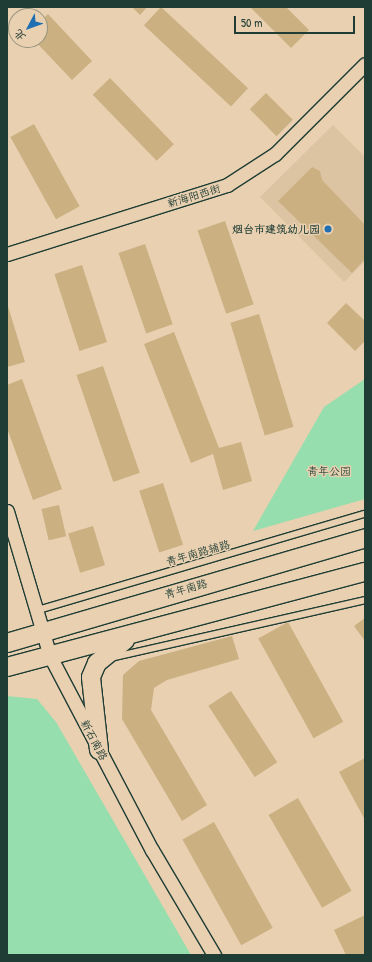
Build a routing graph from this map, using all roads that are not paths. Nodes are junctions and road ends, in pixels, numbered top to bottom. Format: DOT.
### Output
graph roads {
  1 [pos="365,64"];
  2 [pos="7,254"];
  3 [pos="7,511"];
  4 [pos="365,514"];
  5 [pos="365,538"];
  6 [pos="365,572"];
  7 [pos="365,600"];
  8 [pos="38,610"];
  9 [pos="44,630"];
  10 [pos="136,633"];
  11 [pos="7,643"];
  12 [pos="90,654"];
  13 [pos="50,656"];
  14 [pos="7,668"];
  15 [pos="99,750"];
  16 [pos="214,955"];
  1 -- 2 [label="street, 新海阳西街"];
  3 -- 8 [label="street, 新石南路"];
  4 -- 8 [label="lane, 青年南路辅路"];
  5 -- 9 [label="main road, 青年南路"];
  6 -- 10 [label="main road"];
  7 -- 12 [label="lane"];
  8 -- 9 [label="street, 新石南路"];
  9 -- 11 [label="main road, 青年南路"];
  9 -- 13 [label="street, 新石南路"];
  10 -- 12 [label="main road"];
  10 -- 12 [label="main road"];
  12 -- 13 [label="main road"];
  12 -- 15 [label="main road"];
  13 -- 14 [label="main road"];
  13 -- 15 [label="street, 新石南路"];
  15 -- 16 [label="street, 新石南路"];
}
